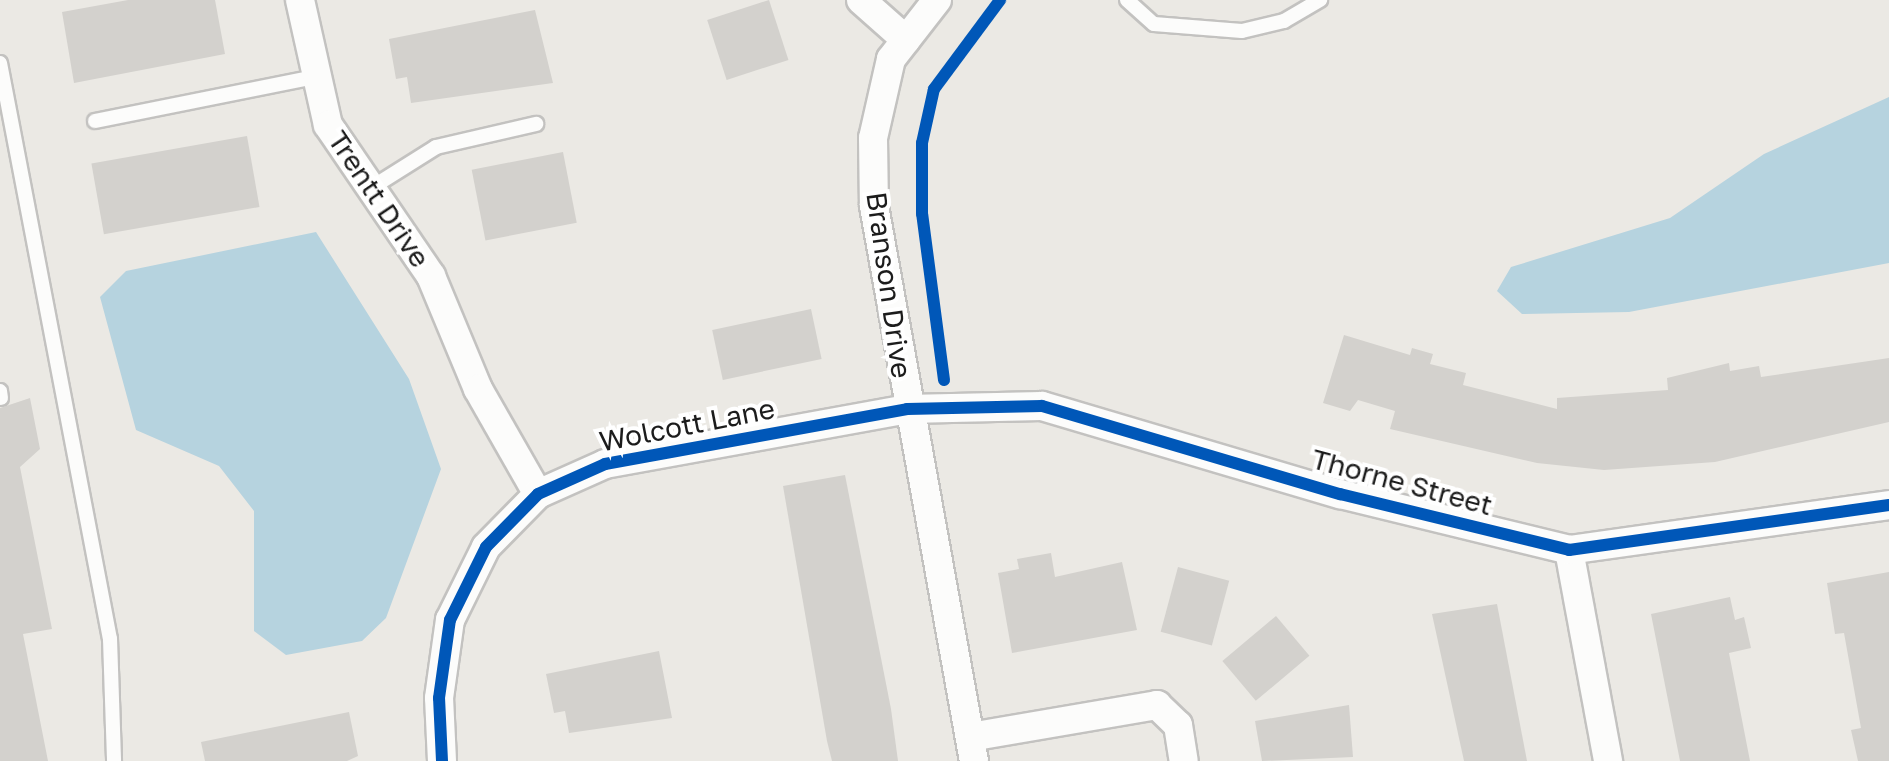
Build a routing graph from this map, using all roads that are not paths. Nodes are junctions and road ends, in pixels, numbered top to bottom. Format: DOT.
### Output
graph roads {
  1 [pos="300,0"];
  2 [pos="861,0"];
  3 [pos="936,0"];
  4 [pos="1127,0"];
  5 [pos="1320,0"];
  6 [pos="906,40"];
  7 [pos="0,65"];
  8 [pos="316,77"];
  9 [pos="0,105"];
  10 [pos="94,121"];
  11 [pos="536,124"];
  12 [pos="372,188"];
  13 [pos="907,409"];
  14 [pos="538,494"];
  15 [pos="1889,505"];
  16 [pos="1569,550"];
  17 [pos="972,749"];
  18 [pos="114,761"];
  19 [pos="442,761"];
  20 [pos="1184,761"];
  21 [pos="1608,761"];
  1 -- 8 [label="street, Trentt Drive"];
  2 -- 6 [label="street"];
  3 -- 6 [label="street, Branson Drive"];
  4 -- 5 [label="lane"];
  6 -- 13 [label="street, Branson Drive"];
  7 -- 9 [label="lane"];
  7 -- 18 [label="lane"];
  8 -- 10 [label="lane"];
  8 -- 12 [label="street, Trentt Drive"];
  11 -- 12 [label="lane"];
  12 -- 14 [label="street, Trentt Drive"];
  13 -- 14 [label="street, Wolcott Lane"];
  13 -- 16 [label="street, Thorne Street"];
  13 -- 17 [label="street, Branson Drive"];
  14 -- 19 [label="street, Wolcott Lane"];
  15 -- 16 [label="street, Thorne Street"];
  16 -- 21 [label="street"];
  17 -- 20 [label="street"];
}
